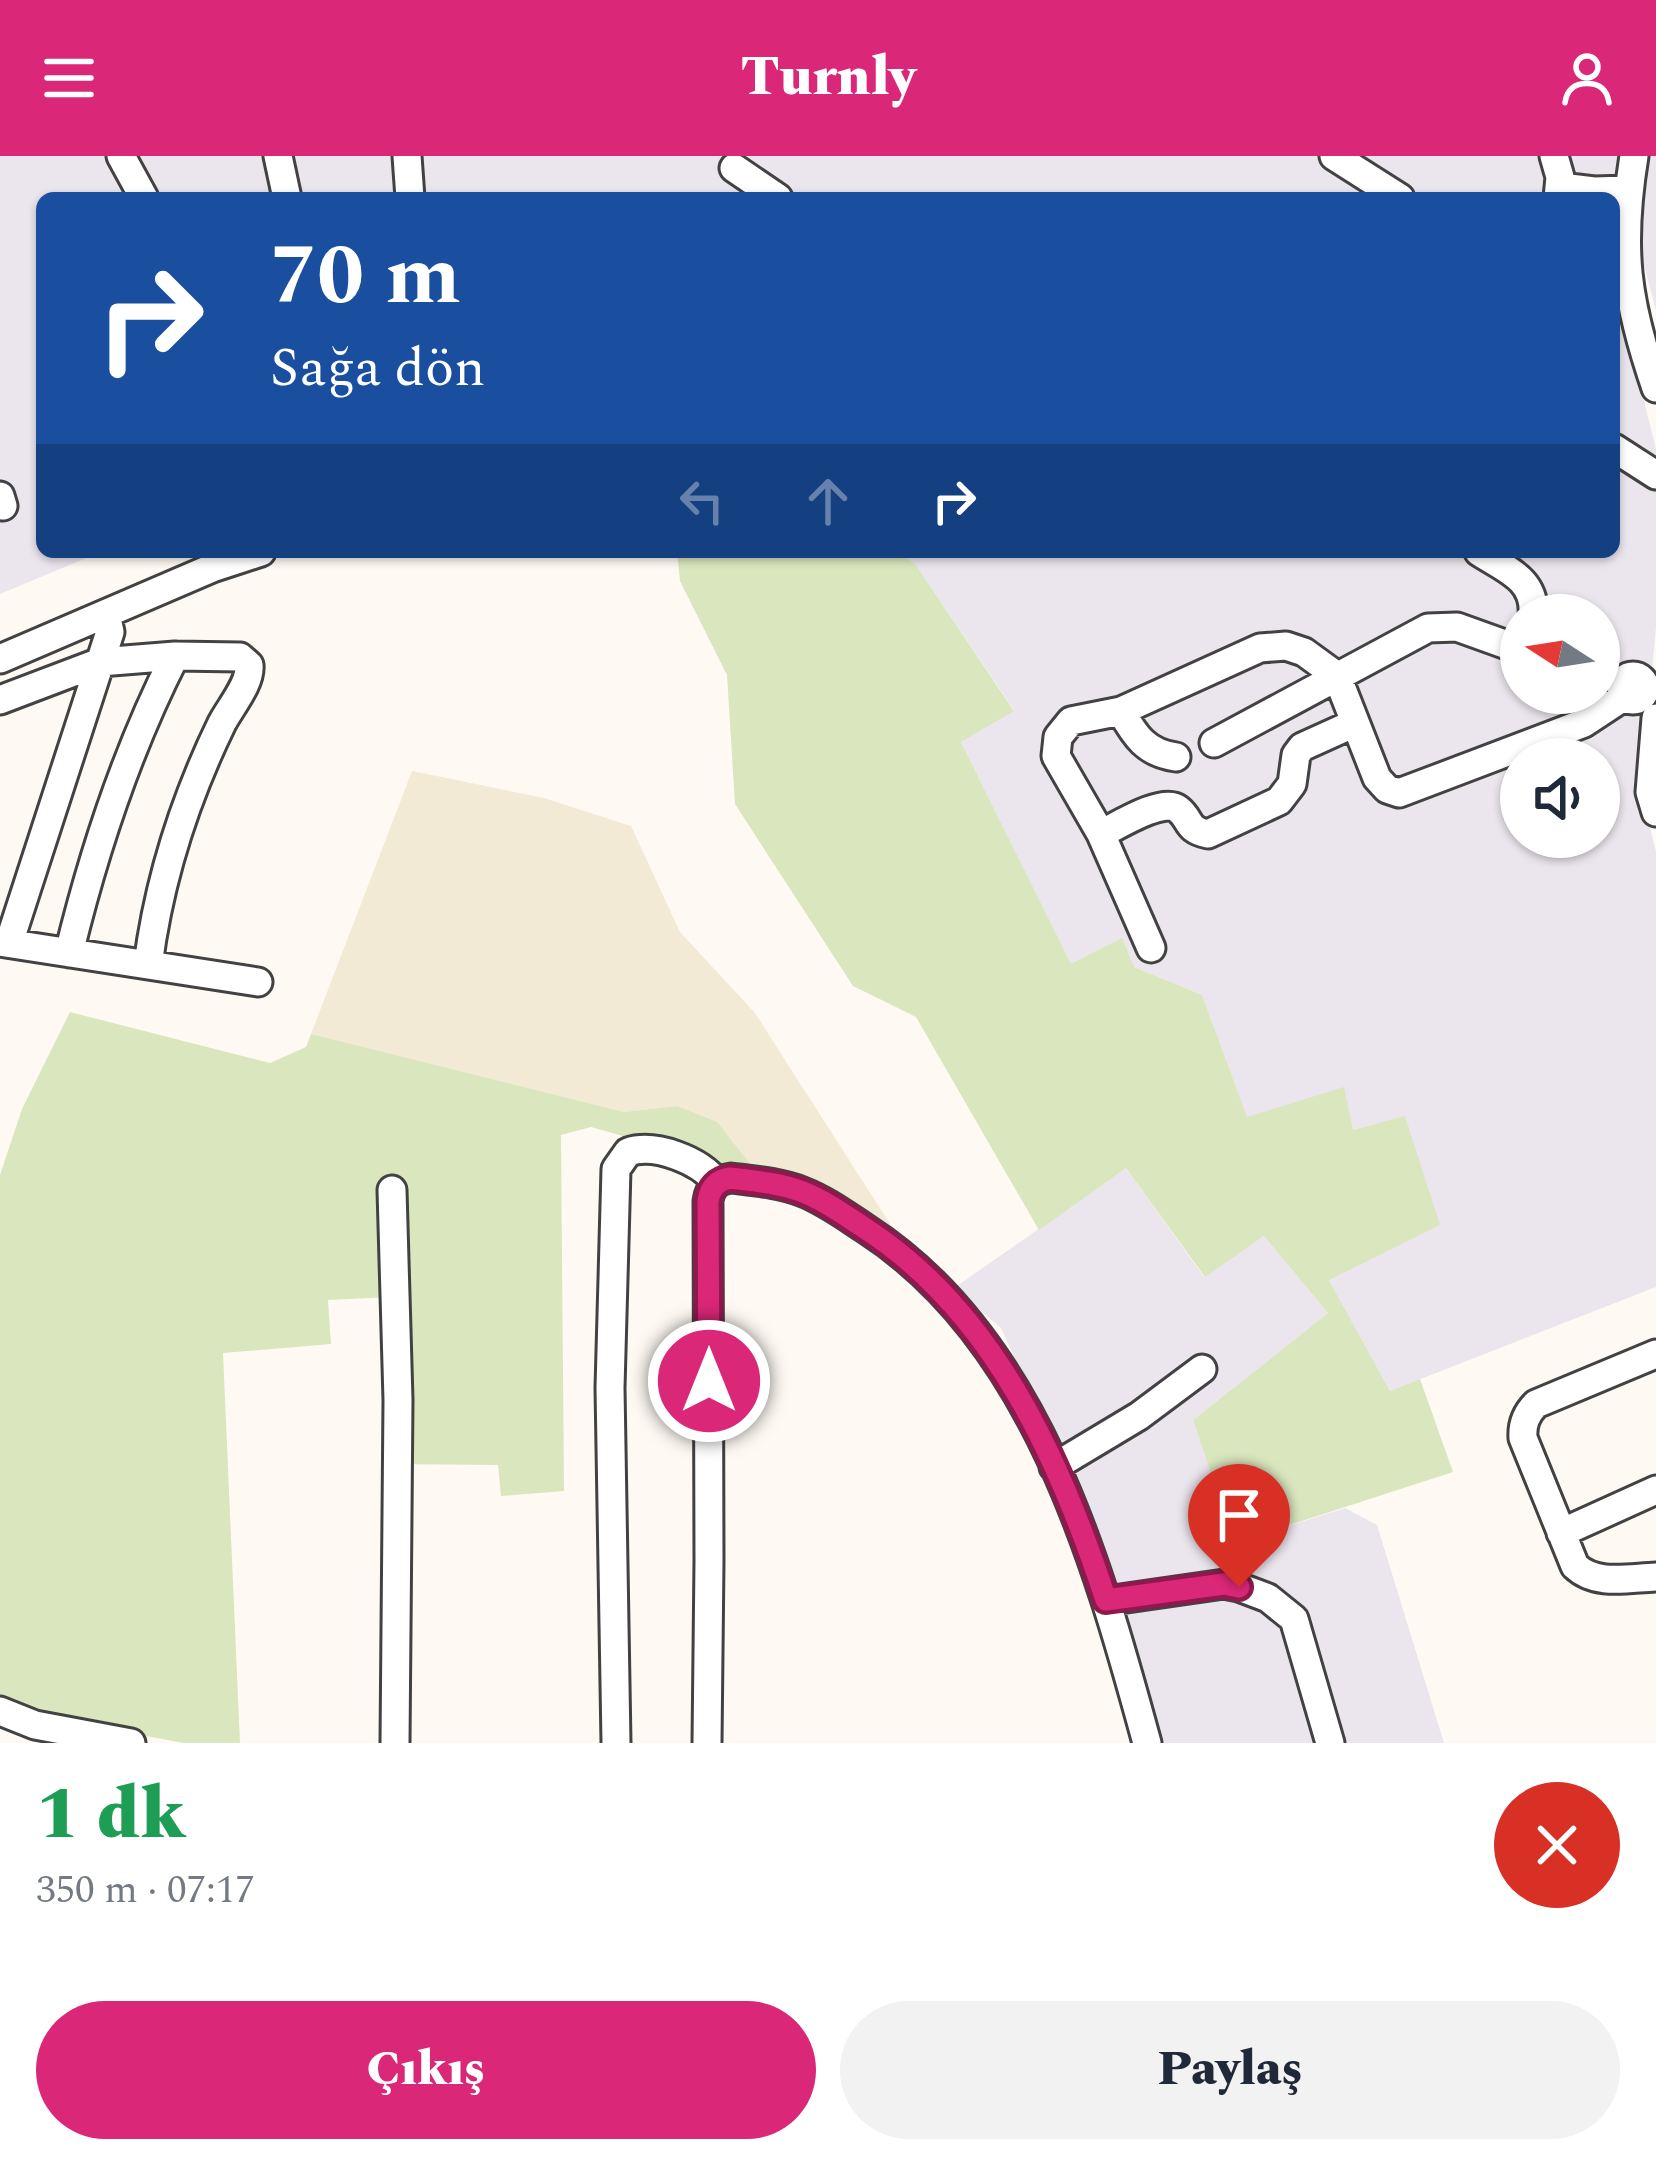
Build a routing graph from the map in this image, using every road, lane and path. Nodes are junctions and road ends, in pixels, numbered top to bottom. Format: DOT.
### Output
graph roads {
  1 [pos="121,156"];
  2 [pos="278,156"];
  3 [pos="407,156"];
  4 [pos="1334,156"];
  5 [pos="1554,156"];
  6 [pos="1634,156"];
  7 [pos="734,168"];
  8 [pos="1628,190"];
  9 [pos="141,192"];
  10 [pos="286,192"];
  11 [pos="410,192"];
  12 [pos="769,192"];
  13 [pos="1391,192"];
  14 [pos="1560,192"];
  15 [pos="1656,388"];
  16 [pos="1620,452"];
  17 [pos="1656,475"];
  18 [pos="243,558"];
  19 [pos="1488,558"];
  20 [pos="1531,594"];
  21 [pos="106,614"];
  22 [pos="1500,642"];
  23 [pos="175,656"];
  24 [pos="0,659"];
  25 [pos="100,662"];
  26 [pos="1336,676"];
  27 [pos="1636,695"];
  28 [pos="0,700"];
  29 [pos="1121,711"];
  30 [pos="1355,723"];
  31 [pos="1214,742"];
  32 [pos="1176,757"];
  33 [pos="1656,812"];
  34 [pos="1101,834"];
  35 [pos="4,943"];
  36 [pos="1151,948"];
  37 [pos="69,953"];
  38 [pos="148,965"];
  39 [pos="259,982"];
  40 [pos="717,1183"];
  41 [pos="392,1190"];
  42 [pos="1656,1354"];
  43 [pos="1202,1369"];
  44 [pos="1054,1467"];
  45 [pos="1656,1490"];
  46 [pos="1562,1533"];
  47 [pos="1656,1577"];
  48 [pos="1106,1600"];
  49 [pos="0,1711"];
  50 [pos="131,1743"];
  51 [pos="395,1743"];
  52 [pos="616,1743"];
  53 [pos="707,1743"];
  54 [pos="1148,1743"];
  55 [pos="1330,1743"];
  1 -- 9 [label="street"];
  2 -- 10 [label="street"];
  3 -- 11 [label="street"];
  4 -- 13 [label="street"];
  5 -- 14 [label="street"];
  6 -- 8 [label="street"];
  7 -- 12 [label="street"];
  8 -- 14 [label="street"];
  8 -- 15 [label="street"];
  16 -- 17 [label="street"];
  18 -- 21 [label="street"];
  19 -- 20 [label="street"];
  21 -- 24 [label="street"];
  21 -- 25 [label="street"];
  22 -- 26 [label="street"];
  23 -- 25 [label="street"];
  23 -- 37 [label="street"];
  23 -- 38 [label="street"];
  25 -- 28 [label="street"];
  25 -- 35 [label="street"];
  26 -- 29 [label="street"];
  26 -- 30 [label="street"];
  26 -- 31 [label="street"];
  27 -- 30 [label="street"];
  27 -- 33 [label="street"];
  29 -- 32 [label="street"];
  29 -- 34 [label="street"];
  30 -- 34 [label="street"];
  34 -- 36 [label="street"];
  35 -- 37 [label="street"];
  37 -- 38 [label="street"];
  38 -- 39 [label="street"];
  40 -- 44 [label="street"];
  40 -- 52 [label="street"];
  40 -- 53 [label="street"];
  41 -- 51 [label="street"];
  42 -- 46 [label="street"];
  43 -- 44 [label="street"];
  44 -- 48 [label="street"];
  45 -- 46 [label="street"];
  46 -- 47 [label="street"];
  48 -- 54 [label="street"];
  48 -- 55 [label="street"];
  49 -- 50 [label="street"];
}
